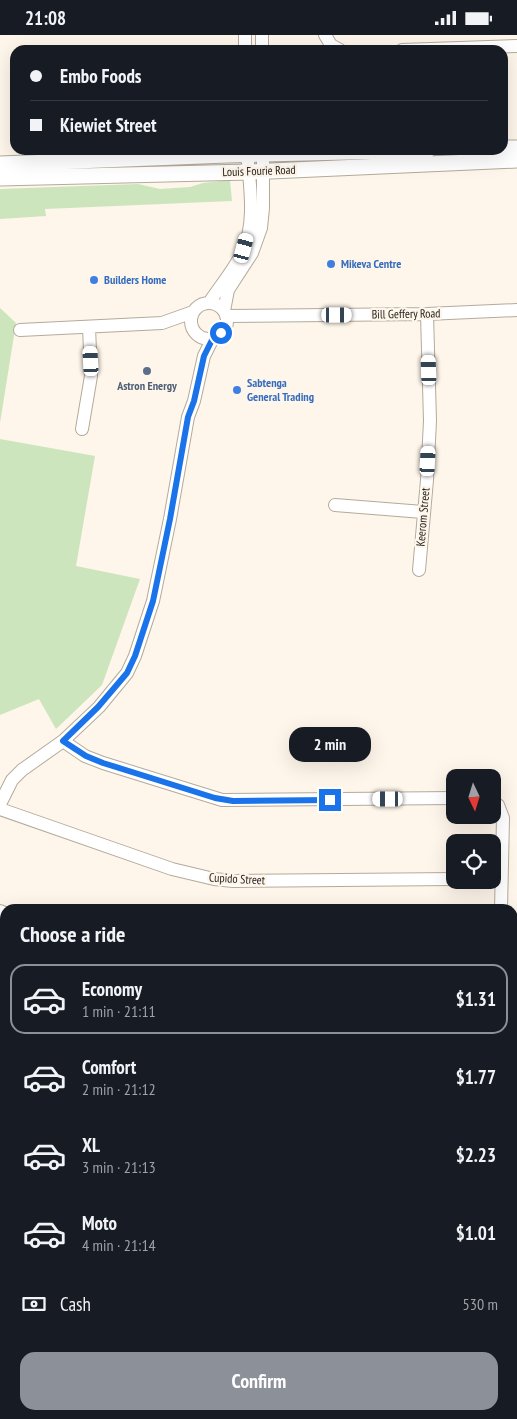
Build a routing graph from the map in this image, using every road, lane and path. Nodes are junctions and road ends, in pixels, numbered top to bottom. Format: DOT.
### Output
graph roads {
  1 [pos="203,155"];
  2 [pos="249,155"];
  3 [pos="262,155"];
  4 [pos="517,160"];
  5 [pos="0,164"];
  6 [pos="256,172"];
  7 [pos="0,178"];
  8 [pos="209,303"];
  9 [pos="517,310"];
  10 [pos="193,312"];
  11 [pos="427,314"];
  12 [pos="225,317"];
  13 [pos="162,323"];
  14 [pos="89,327"];
  15 [pos="20,330"];
  16 [pos="195,331"];
  17 [pos="213,338"];
  18 [pos="188,417"];
  19 [pos="82,429"];
  20 [pos="335,505"];
  21 [pos="423,512"];
  22 [pos="419,570"];
  23 [pos="63,741"];
  24 [pos="446,799"];
  25 [pos="0,804"];
  26 [pos="0,809"];
  27 [pos="501,814"];
  28 [pos="501,838"];
  29 [pos="446,879"];
  30 [pos="498,889"];
  31 [pos="500,904"];
  1 -- 5 [label="main road, Louis Fourie Road"];
  2 -- 6 [label="street"];
  3 -- 6 [label="street"];
  4 -- 6 [label="main road, Louis Fourie Road"];
  6 -- 7 [label="main road, Louis Fourie Road"];
  6 -- 8 [label="street"];
  6 -- 12 [label="street"];
  8 -- 10 [label="street"];
  8 -- 12 [label="street"];
  9 -- 11 [label="street, Bill Geffery Road"];
  10 -- 13 [label="street"];
  10 -- 16 [label="street"];
  11 -- 12 [label="street, Bill Geffery Road"];
  11 -- 21 [label="street, Keerom Street"];
  12 -- 17 [label="street"];
  13 -- 14 [label="street"];
  13 -- 16 [label="street"];
  14 -- 15 [label="street"];
  14 -- 19 [label="street"];
  16 -- 17 [label="street"];
  16 -- 18 [label="street"];
  17 -- 18 [label="street"];
  18 -- 23 [label="street"];
  20 -- 21 [label="street"];
  21 -- 22 [label="street, Keerom Street"];
  23 -- 24 [label="street"];
  23 -- 25 [label="street"];
  26 -- 29 [label="street, Cupido Street"];
  27 -- 28 [label="street"];
  30 -- 31 [label="street"];
}
